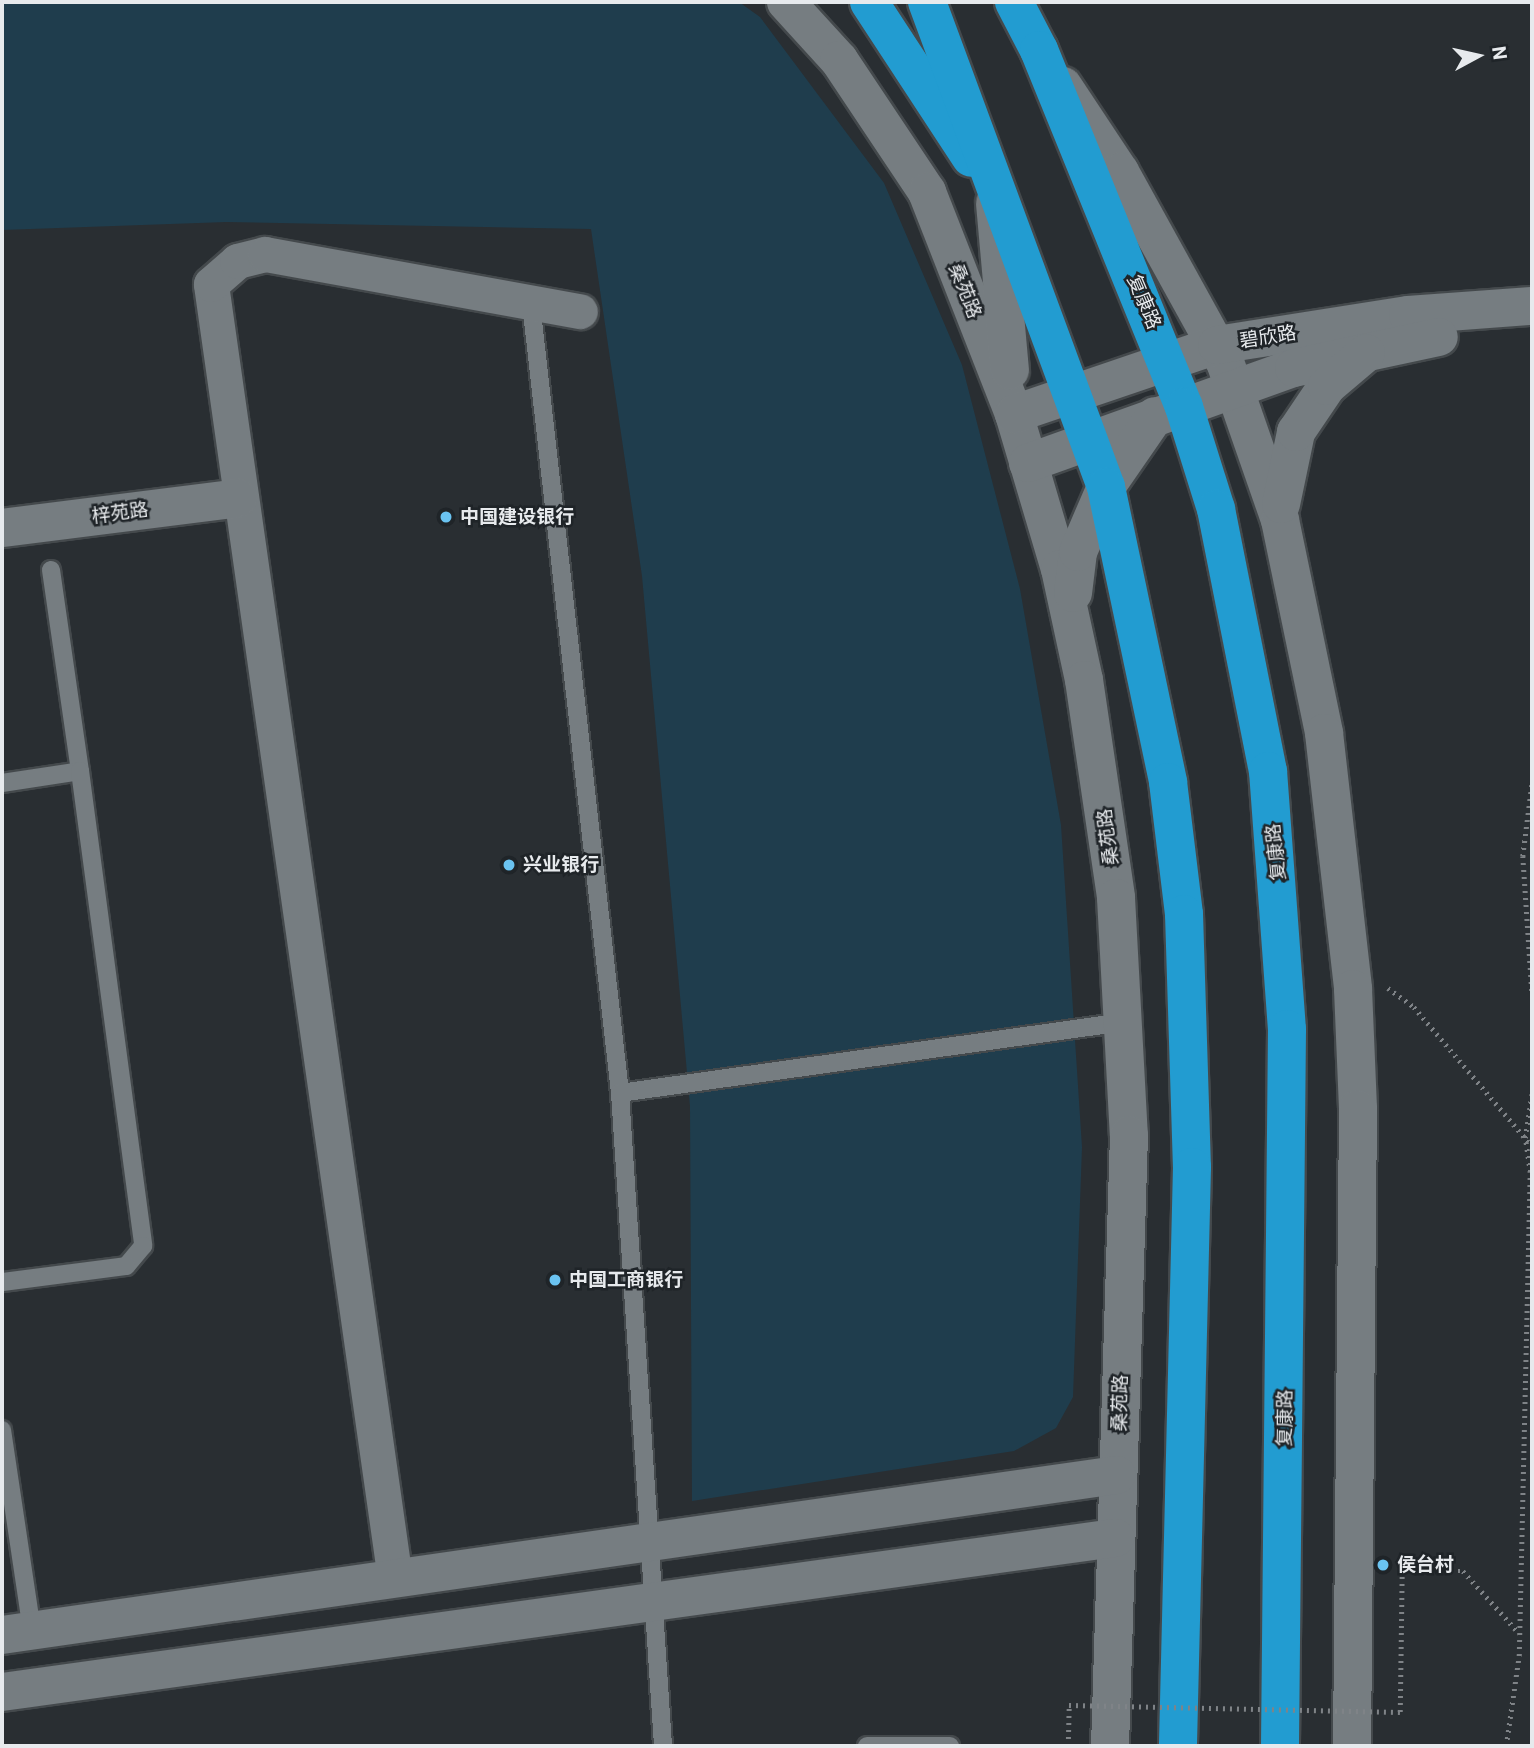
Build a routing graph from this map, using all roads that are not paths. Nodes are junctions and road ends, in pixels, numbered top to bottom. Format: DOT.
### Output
graph roads {
  1 [pos="786,2"];
  2 [pos="869,2"];
  3 [pos="927,2"];
  4 [pos="1014,2"];
  5 [pos="1022,2"];
  6 [pos="1039,50"];
  7 [pos="995,199"];
  8 [pos="531,303"];
  9 [pos="1532,306"];
  10 [pos="580,312"];
  11 [pos="1532,331"];
  12 [pos="1372,349"];
  13 [pos="1226,365"];
  14 [pos="1071,391"];
  15 [pos="1171,394"];
  16 [pos="1014,414"];
  17 [pos="1090,441"];
  18 [pos="1028,463"];
  19 [pos="1106,486"];
  20 [pos="237,490"];
  21 [pos="2,508"];
  22 [pos="1280,520"];
  23 [pos="2,528"];
  24 [pos="51,570"];
  25 [pos="1071,621"];
  26 [pos="80,771"];
  27 [pos="2,783"];
  28 [pos="1124,1022"];
  29 [pos="620,1093"];
  30 [pos="2,1282"];
  31 [pos="2,1430"];
  32 [pos="1117,1475"];
  33 [pos="1115,1538"];
  34 [pos="652,1542"];
  35 [pos="395,1579"];
  36 [pos="657,1605"];
  37 [pos="17,1633"];
  38 [pos="2,1692"];
  39 [pos="1353,1744"];
  40 [pos="663,1746"];
  41 [pos="867,1746"];
  42 [pos="950,1746"];
  43 [pos="1110,1746"];
  44 [pos="1178,1746"];
  45 [pos="1280,1746"];
  1 -- 16 [label="main road, 桑苑路"];
  2 -- 7 [label="highway"];
  3 -- 7 [label="highway"];
  4 -- 6 [label="highway, 复康路"];
  5 -- 6 [label="highway"];
  6 -- 13 [label="main road"];
  6 -- 15 [label="highway, 复康路"];
  7 -- 14 [label="highway"];
  7 -- 16 [label="main road"];
  8 -- 10 [label="street"];
  8 -- 20 [label="street"];
  8 -- 29 [label="lane"];
  9 -- 13 [label="main road, 碧欣路"];
  11 -- 12 [label="main road, 碧欣路"];
  12 -- 13 [label="main road, 碧欣路"];
  12 -- 22 [label="main road"];
  13 -- 15 [label="main road, 碧欣路"];
  13 -- 15 [label="main road, 碧欣路"];
  13 -- 22 [label="main road"];
  14 -- 15 [label="main road, 碧欣路"];
  14 -- 16 [label="main road, 碧欣路"];
  14 -- 17 [label="highway"];
  15 -- 17 [label="main road, 碧欣路"];
  15 -- 19 [label="main road"];
  15 -- 45 [label="highway, 复康路"];
  16 -- 18 [label="main road, 桑苑路"];
  17 -- 18 [label="main road, 碧欣路"];
  17 -- 19 [label="highway"];
  18 -- 25 [label="main road, 桑苑路"];
  19 -- 25 [label="main road"];
  19 -- 44 [label="highway"];
  20 -- 21 [label="main road, 梓苑路"];
  20 -- 23 [label="main road, 梓苑路"];
  20 -- 35 [label="street"];
  22 -- 39 [label="main road"];
  24 -- 26 [label="lane"];
  25 -- 28 [label="main road, 桑苑路"];
  26 -- 27 [label="lane"];
  26 -- 30 [label="lane"];
  28 -- 29 [label="lane"];
  28 -- 32 [label="main road, 桑苑路"];
  29 -- 34 [label="lane"];
  31 -- 37 [label="lane"];
  32 -- 33 [label="main road, 桑苑路"];
  32 -- 34 [label="main road"];
  33 -- 36 [label="main road"];
  33 -- 43 [label="main road, 桑苑路"];
  34 -- 35 [label="main road"];
  34 -- 36 [label="lane"];
  35 -- 37 [label="main road"];
  36 -- 38 [label="main road"];
  36 -- 40 [label="lane"];
  41 -- 42 [label="lane"];
}
